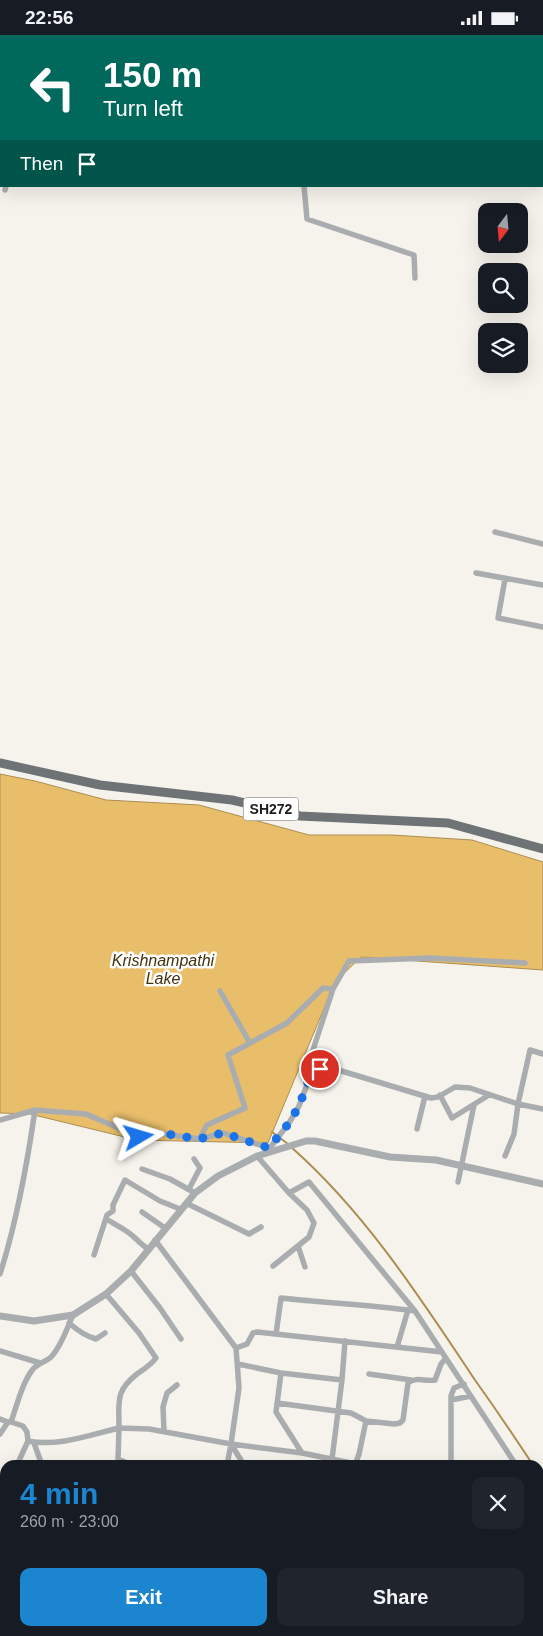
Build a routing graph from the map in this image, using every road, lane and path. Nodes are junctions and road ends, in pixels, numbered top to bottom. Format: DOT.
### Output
graph roads {
  1 [pos="304,187"];
  2 [pos="415,278"];
  3 [pos="495,532"];
  4 [pos="543,544"];
  5 [pos="476,573"];
  6 [pos="505,579"];
  7 [pos="543,585"];
  8 [pos="543,627"];
  9 [pos="0,763"];
  10 [pos="543,849"];
  11 [pos="525,963"];
  12 [pos="333,989"];
  13 [pos="220,991"];
  14 [pos="250,1043"];
  15 [pos="543,1054"];
  16 [pos="320,1069"];
  17 [pos="440,1095"];
  18 [pos="489,1095"];
  19 [pos="425,1096"];
  20 [pos="518,1104"];
  21 [pos="474,1105"];
  22 [pos="543,1109"];
  23 [pos="35,1110"];
  24 [pos="0,1120"];
  25 [pos="417,1129"];
  26 [pos="199,1139"];
  27 [pos="269,1148"];
  28 [pos="257,1156"];
  29 [pos="505,1156"];
  30 [pos="194,1159"];
  31 [pos="462,1166"];
  32 [pos="142,1169"];
  33 [pos="458,1182"];
  34 [pos="543,1183"];
  35 [pos="192,1191"];
  36 [pos="289,1193"];
  37 [pos="186,1203"];
  38 [pos="180,1209"];
  39 [pos="142,1212"];
  40 [pos="106,1219"];
  41 [pos="261,1227"];
  42 [pos="165,1228"];
  43 [pos="155,1240"];
  44 [pos="298,1246"];
  45 [pos="149,1249"];
  46 [pos="94,1255"];
  47 [pos="273,1266"];
  48 [pos="305,1267"];
  49 [pos="131,1271"];
  50 [pos="0,1274"];
  51 [pos="106,1294"];
  52 [pos="412,1311"];
  53 [pos="73,1315"];
  54 [pos="0,1316"];
  55 [pos="69,1323"];
  56 [pos="105,1333"];
  57 [pos="276,1334"];
  58 [pos="182,1339"];
  59 [pos="345,1341"];
  60 [pos="397,1347"];
  61 [pos="236,1348"];
  62 [pos="0,1351"];
  63 [pos="444,1355"];
  64 [pos="40,1363"];
  65 [pos="238,1364"];
  66 [pos="281,1373"];
  67 [pos="369,1374"];
  68 [pos="342,1380"];
  69 [pos="411,1380"];
  70 [pos="464,1384"];
  71 [pos="177,1385"];
  72 [pos="472,1396"];
  73 [pos="451,1400"];
  74 [pos="277,1403"];
  75 [pos="339,1411"];
  76 [pos="0,1419"];
  77 [pos="366,1421"];
  78 [pos="10,1422"];
  79 [pos="119,1428"];
  80 [pos="164,1431"];
  81 [pos="0,1434"];
  82 [pos="31,1442"];
  83 [pos="231,1444"];
  84 [pos="302,1453"];
  85 [pos="332,1459"];
  86 [pos="20,1460"];
  87 [pos="40,1460"];
  88 [pos="120,1460"];
  89 [pos="229,1460"];
  90 [pos="240,1460"];
  91 [pos="336,1460"];
  92 [pos="357,1460"];
  93 [pos="451,1460"];
  94 [pos="513,1460"];
  1 -- 2 [label="street"];
  3 -- 4 [label="street"];
  5 -- 6 [label="street"];
  6 -- 7 [label="street"];
  6 -- 8 [label="street"];
  9 -- 10 [label="main road, SH272"];
  11 -- 12 [label="street"];
  12 -- 14 [label="street"];
  12 -- 16 [label="street"];
  13 -- 14 [label="street"];
  14 -- 26 [label="street"];
  15 -- 20 [label="street"];
  16 -- 19 [label="street"];
  16 -- 27 [label="street"];
  17 -- 18 [label="street"];
  17 -- 19 [label="street"];
  17 -- 21 [label="street"];
  18 -- 20 [label="street"];
  18 -- 21 [label="street"];
  19 -- 25 [label="street"];
  20 -- 22 [label="street"];
  20 -- 29 [label="street"];
  21 -- 31 [label="street"];
  23 -- 24 [label="street"];
  23 -- 26 [label="street"];
  23 -- 50 [label="street"];
  26 -- 27 [label="street"];
  27 -- 28 [label="street"];
  27 -- 31 [label="street"];
  28 -- 35 [label="street"];
  28 -- 36 [label="street"];
  30 -- 35 [label="street"];
  31 -- 33 [label="street"];
  31 -- 34 [label="street"];
  32 -- 35 [label="street"];
  35 -- 37 [label="street"];
  36 -- 44 [label="street"];
  36 -- 52 [label="street"];
  37 -- 38 [label="street"];
  37 -- 41 [label="street"];
  38 -- 40 [label="street"];
  38 -- 42 [label="street"];
  39 -- 42 [label="street"];
  40 -- 45 [label="street"];
  40 -- 46 [label="street"];
  42 -- 43 [label="street"];
  43 -- 45 [label="street"];
  43 -- 61 [label="street"];
  44 -- 47 [label="street"];
  44 -- 48 [label="street"];
  45 -- 49 [label="street"];
  49 -- 51 [label="street"];
  49 -- 58 [label="street"];
  51 -- 53 [label="street"];
  51 -- 79 [label="street"];
  52 -- 57 [label="street"];
  52 -- 60 [label="street"];
  52 -- 63 [label="street"];
  53 -- 54 [label="street"];
  53 -- 55 [label="street"];
  55 -- 56 [label="street"];
  55 -- 64 [label="street"];
  57 -- 59 [label="street"];
  57 -- 61 [label="street"];
  59 -- 60 [label="street"];
  59 -- 68 [label="street"];
  60 -- 63 [label="street"];
  61 -- 65 [label="street"];
  62 -- 64 [label="street"];
  63 -- 69 [label="street"];
  63 -- 70 [label="street"];
  64 -- 78 [label="street"];
  65 -- 66 [label="street"];
  65 -- 83 [label="street"];
  66 -- 68 [label="street"];
  66 -- 74 [label="street"];
  67 -- 69 [label="street"];
  68 -- 75 [label="street"];
  69 -- 77 [label="street"];
  70 -- 72 [label="street"];
  70 -- 73 [label="street"];
  71 -- 80 [label="street"];
  72 -- 73 [label="street"];
  72 -- 94 [label="street"];
  73 -- 93 [label="street"];
  74 -- 75 [label="street"];
  74 -- 84 [label="street"];
  75 -- 77 [label="street"];
  75 -- 85 [label="street"];
  76 -- 78 [label="street"];
  77 -- 92 [label="street"];
  78 -- 81 [label="street"];
  78 -- 82 [label="street"];
  79 -- 80 [label="street"];
  79 -- 82 [label="street"];
  79 -- 88 [label="street"];
  80 -- 83 [label="street"];
  82 -- 86 [label="street"];
  82 -- 87 [label="street"];
  83 -- 84 [label="street"];
  83 -- 89 [label="street"];
  83 -- 90 [label="street"];
  84 -- 85 [label="street"];
  85 -- 91 [label="street"];
}
